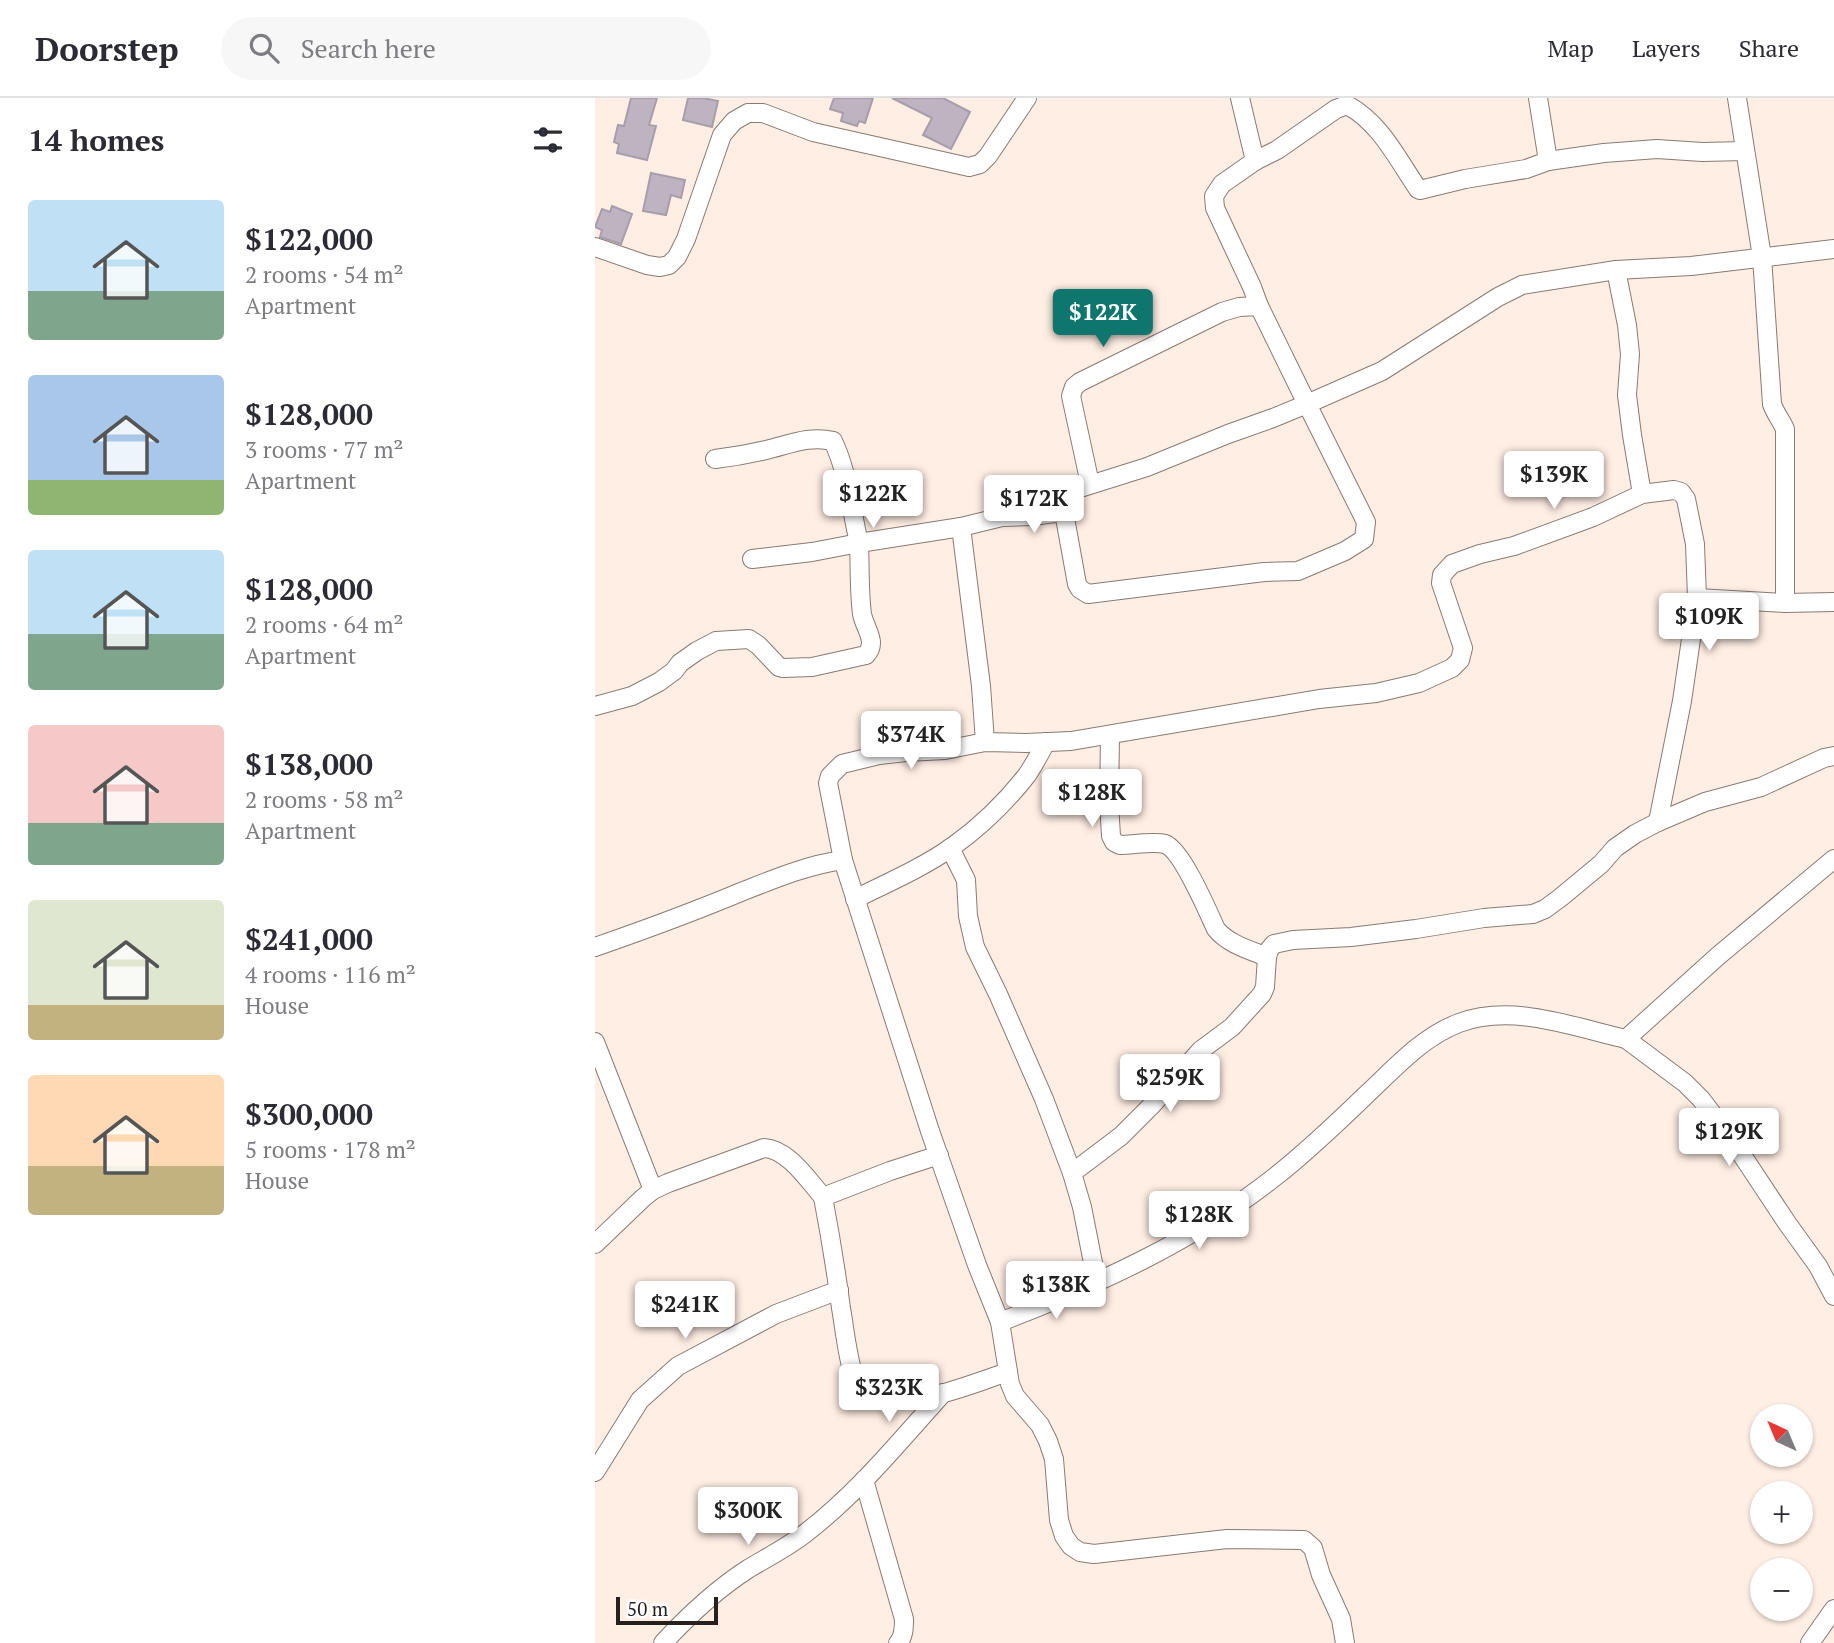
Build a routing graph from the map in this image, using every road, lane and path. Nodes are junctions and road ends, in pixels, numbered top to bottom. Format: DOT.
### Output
graph roads {
  1 [pos="1027,98"];
  2 [pos="1240,98"];
  3 [pos="1538,98"];
  4 [pos="1737,98"];
  5 [pos="1338,103"];
  6 [pos="1745,151"];
  7 [pos="1255,161"];
  8 [pos="1548,161"];
  9 [pos="595,247"];
  10 [pos="1834,249"];
  11 [pos="1762,257"];
  12 [pos="1616,270"];
  13 [pos="1259,306"];
  14 [pos="1307,404"];
  15 [pos="715,459"];
  16 [pos="1090,484"];
  17 [pos="1642,494"];
  18 [pos="1063,507"];
  19 [pos="961,527"];
  20 [pos="859,543"];
  21 [pos="753,559"];
  22 [pos="1697,598"];
  23 [pos="1834,602"];
  24 [pos="1785,603"];
  25 [pos="595,706"];
  26 [pos="1109,736"];
  27 [pos="985,742"];
  28 [pos="1046,742"];
  29 [pos="1834,756"];
  30 [pos="1658,822"];
  31 [pos="950,848"];
  32 [pos="1834,859"];
  33 [pos="843,860"];
  34 [pos="855,899"];
  35 [pos="595,947"];
  36 [pos="1267,957"];
  37 [pos="1626,1039"];
  38 [pos="595,1042"];
  39 [pos="939,1155"];
  40 [pos="1072,1173"];
  41 [pos="653,1190"];
  42 [pos="823,1197"];
  43 [pos="595,1244"];
  44 [pos="1097,1283"];
  45 [pos="839,1290"];
  46 [pos="1834,1296"];
  47 [pos="1000,1322"];
  48 [pos="1008,1372"];
  49 [pos="943,1393"];
  50 [pos="595,1472"];
  51 [pos="864,1480"];
  52 [pos="1834,1609"];
  53 [pos="663,1643"];
  54 [pos="898,1643"];
  55 [pos="1345,1643"];
  56 [pos="1810,1643"];
  1 -- 9 [label="street"];
  2 -- 7 [label="street"];
  3 -- 8 [label="street"];
  4 -- 6 [label="street"];
  5 -- 7 [label="street"];
  5 -- 8 [label="street"];
  6 -- 8 [label="street"];
  6 -- 11 [label="street"];
  7 -- 13 [label="street"];
  10 -- 11 [label="street"];
  11 -- 12 [label="street"];
  11 -- 24 [label="street"];
  12 -- 14 [label="street"];
  12 -- 17 [label="street"];
  13 -- 14 [label="street"];
  13 -- 16 [label="street"];
  14 -- 16 [label="street"];
  14 -- 18 [label="street"];
  15 -- 20 [label="street"];
  16 -- 18 [label="street"];
  17 -- 22 [label="street"];
  17 -- 26 [label="street"];
  18 -- 19 [label="street"];
  19 -- 20 [label="street"];
  19 -- 27 [label="street"];
  20 -- 21 [label="street"];
  20 -- 25 [label="street"];
  22 -- 24 [label="street"];
  22 -- 30 [label="street"];
  23 -- 24 [label="street"];
  26 -- 28 [label="street"];
  26 -- 36 [label="street"];
  27 -- 28 [label="street"];
  27 -- 33 [label="street"];
  28 -- 31 [label="street"];
  29 -- 30 [label="street"];
  30 -- 36 [label="street"];
  31 -- 34 [label="street"];
  31 -- 40 [label="street"];
  32 -- 37 [label="street"];
  33 -- 34 [label="street"];
  33 -- 35 [label="street"];
  34 -- 39 [label="street"];
  36 -- 40 [label="street"];
  37 -- 44 [label="street"];
  37 -- 46 [label="street"];
  38 -- 41 [label="street"];
  39 -- 42 [label="street"];
  39 -- 47 [label="street"];
  40 -- 44 [label="street"];
  41 -- 42 [label="street"];
  41 -- 43 [label="street"];
  42 -- 45 [label="street"];
  44 -- 47 [label="street"];
  45 -- 49 [label="street"];
  45 -- 50 [label="street"];
  47 -- 48 [label="street"];
  48 -- 49 [label="street"];
  48 -- 55 [label="street"];
  49 -- 51 [label="street"];
  51 -- 53 [label="street"];
  51 -- 54 [label="street"];
  52 -- 56 [label="street"];
}
